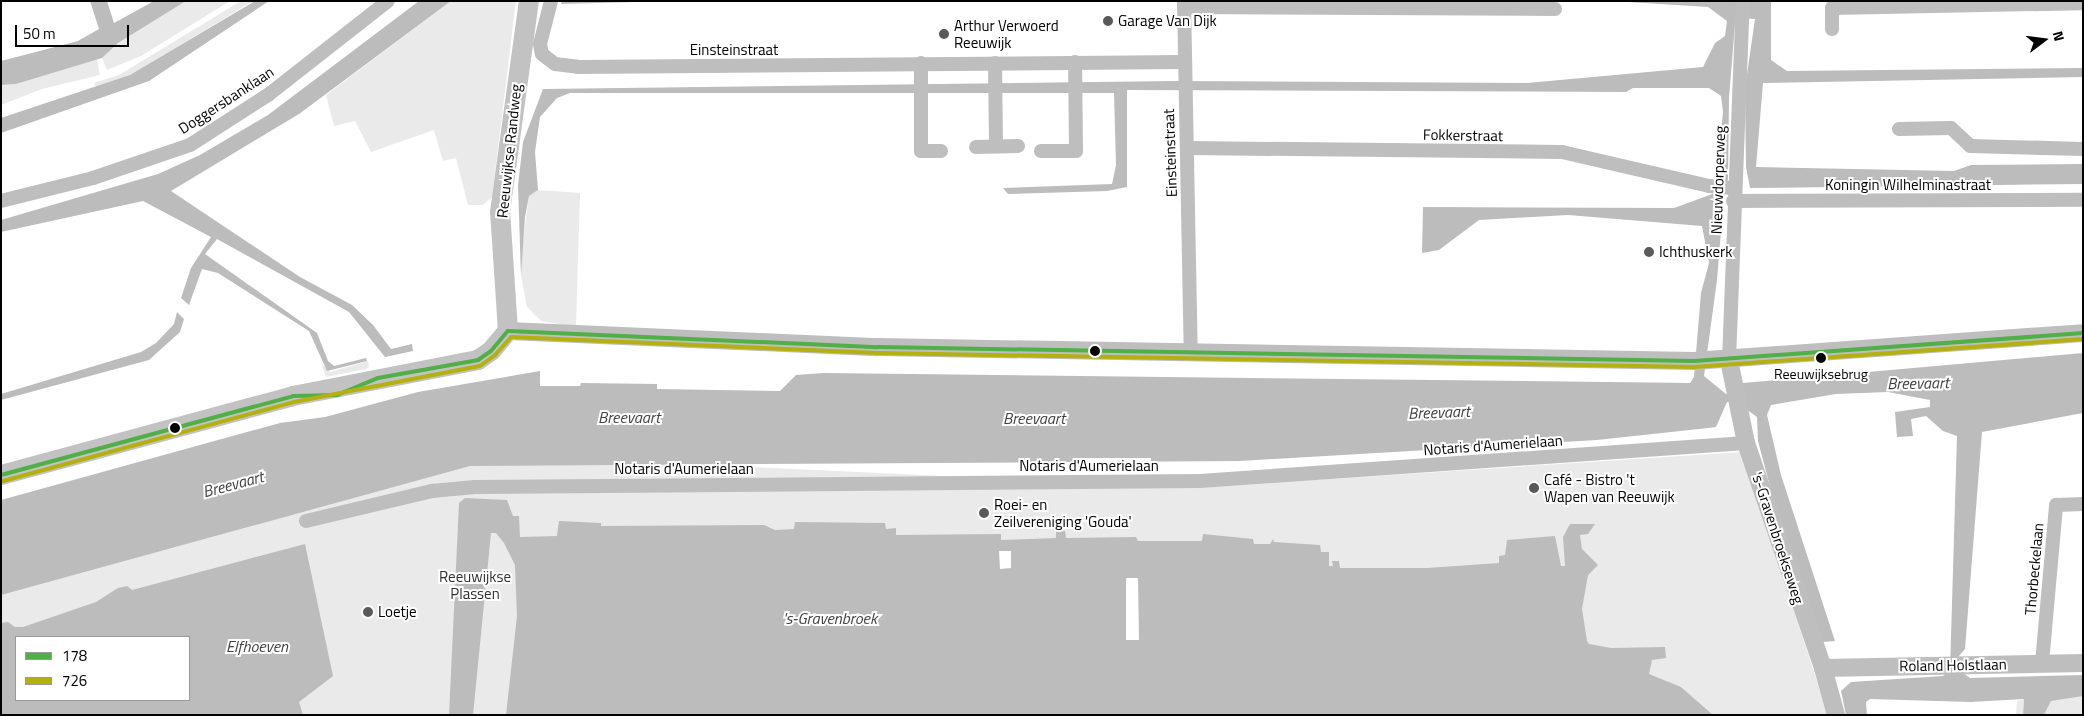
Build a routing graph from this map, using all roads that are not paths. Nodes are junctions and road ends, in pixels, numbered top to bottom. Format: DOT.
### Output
graph roads {
  1 [pos="388,1"];
  2 [pos="529,1"];
  3 [pos="552,1"];
  4 [pos="1743,1"];
  5 [pos="2083,3"];
  6 [pos="1184,4"];
  7 [pos="1555,9"];
  8 [pos="1832,29"];
  9 [pos="1075,62"];
  10 [pos="921,63"];
  11 [pos="995,63"];
  12 [pos="1183,68"];
  13 [pos="1899,129"];
  14 [pos="996,146"];
  15 [pos="1018,146"];
  16 [pos="976,147"];
  17 [pos="1187,148"];
  18 [pos="941,150"];
  19 [pos="2083,150"];
  20 [pos="1041,151"];
  21 [pos="1732,192"];
  22 [pos="2083,200"];
  23 [pos="1,201"];
  24 [pos="508,331"];
  25 [pos="2083,333"];
  26 [pos="1191,351"];
  27 [pos="1729,360"];
  28 [pos="1746,443"];
  29 [pos="1,475"];
  30 [pos="2083,504"];
  31 [pos="306,521"];
  32 [pos="2042,663"];
  33 [pos="2083,663"];
  34 [pos="1823,668"];
  35 [pos="1836,715"];
  1 -- 23 [label="street, Doggersbanklaan"];
  2 -- 24 [label="main road, Reeuwijkse Randweg"];
  3 -- 10 [label="street, Einsteinstraat"];
  4 -- 21 [label="street, Nieuwdorperweg"];
  5 -- 8 [label="street"];
  6 -- 7 [label="street"];
  6 -- 12 [label="street"];
  9 -- 11 [label="street, Einsteinstraat"];
  9 -- 12 [label="street, Einsteinstraat"];
  9 -- 20 [label="street"];
  10 -- 11 [label="street, Einsteinstraat"];
  10 -- 18 [label="street"];
  11 -- 14 [label="street"];
  12 -- 17 [label="street, Einsteinstraat"];
  13 -- 19 [label="street"];
  14 -- 15 [label="street"];
  14 -- 16 [label="street"];
  17 -- 21 [label="street, Fokkerstraat"];
  17 -- 26 [label="street, Einsteinstraat"];
  21 -- 22 [label="street, Koningin Wilhelminastraat"];
  21 -- 27 [label="street, Nieuwdorperweg"];
  24 -- 26 [label="street"];
  24 -- 29 [label="main road"];
  25 -- 27 [label="street"];
  26 -- 27 [label="street"];
  27 -- 28 [label="street, 's-Gravenbroekseweg"];
  28 -- 31 [label="street, Notaris d'Aumerielaan"];
  28 -- 34 [label="street, 's-Gravenbroekseweg"];
  30 -- 32 [label="street, Thorbeckelaan"];
  32 -- 33 [label="street, Roland Holstlaan"];
  32 -- 34 [label="street, Roland Holstlaan"];
  34 -- 35 [label="street, 's-Gravenbroekseweg"];
}
